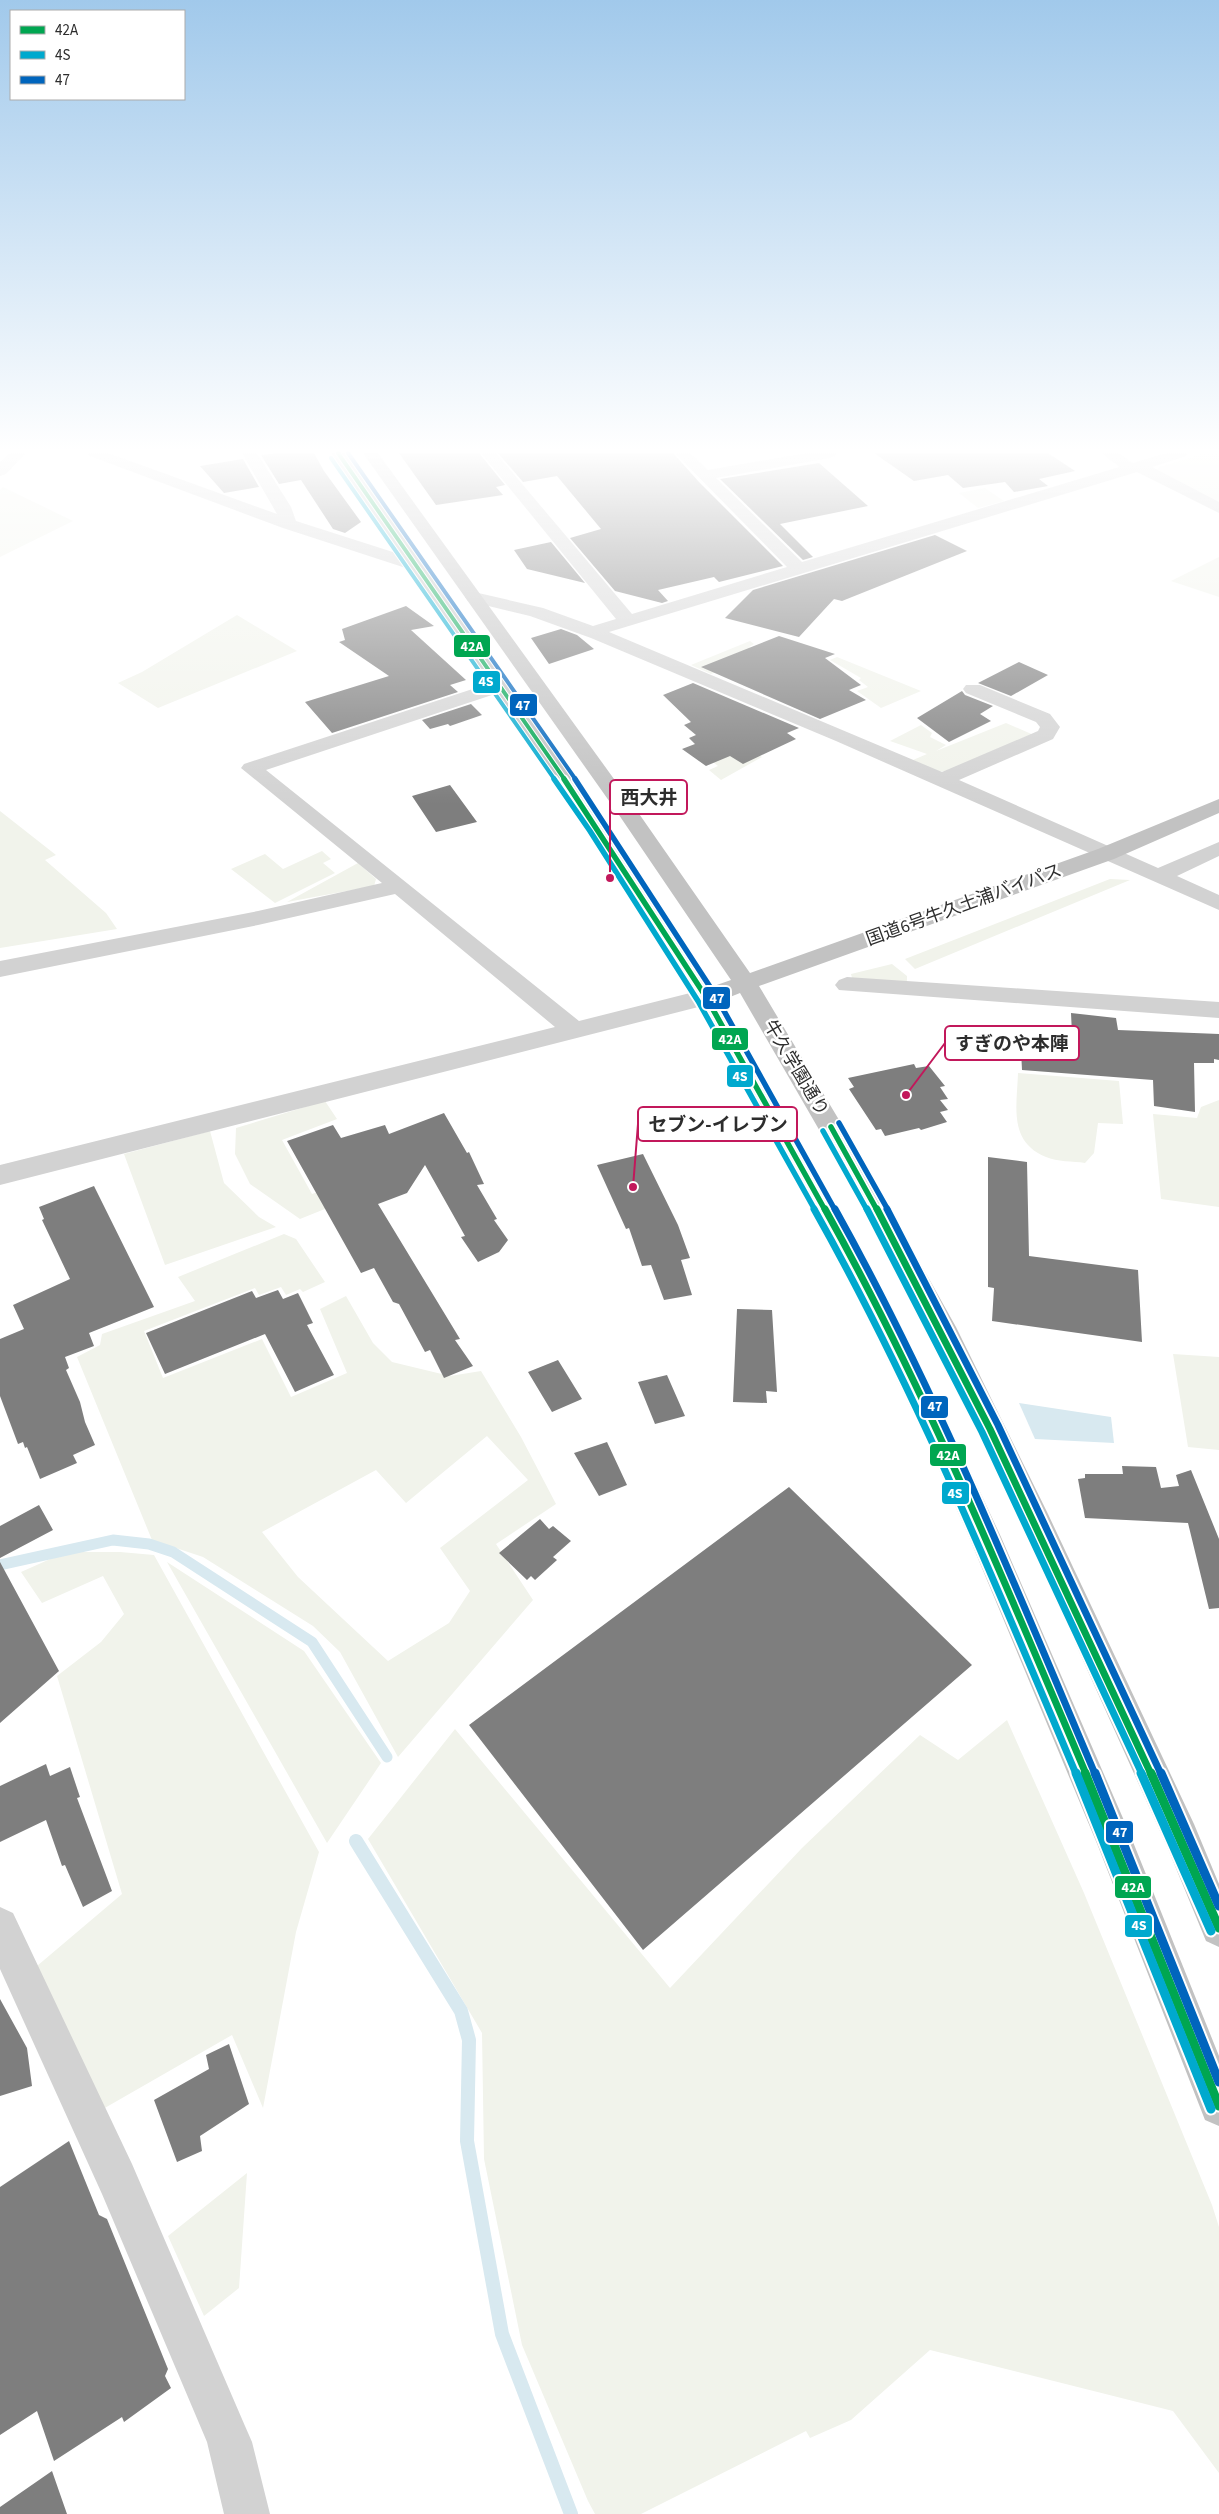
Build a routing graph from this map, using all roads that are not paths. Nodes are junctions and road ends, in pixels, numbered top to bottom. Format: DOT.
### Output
graph roads {
  1 [pos="421,570"];
  2 [pos="455,570"];
  3 [pos="586,570"];
  4 [pos="795,570"];
  5 [pos="474,597"];
  6 [pos="627,620"];
  7 [pos="590,632"];
  8 [pos="500,686"];
  9 [pos="974,689"];
  10 [pos="944,779"];
  11 [pos="1219,805"];
  12 [pos="1219,848"];
  13 [pos="1106,854"];
  14 [pos="1159,876"];
  15 [pos="399,886"];
  16 [pos="1219,902"];
  17 [pos="0,969"];
  18 [pos="746,984"];
  19 [pos="847,985"];
  20 [pos="706,997"];
  21 [pos="1219,1010"];
  22 [pos="574,1030"];
  23 [pos="0,1175"];
  24 [pos="0,1926"];
  25 [pos="1219,1928"];
  26 [pos="1219,2106"];
  27 [pos="247,2514"];
  1 -- 8 [label="highway"];
  2 -- 5 [label="highway, 牛久学園通り"];
  3 -- 6 [label="street"];
  4 -- 6 [label="street"];
  5 -- 7 [label="street"];
  5 -- 18 [label="highway, 牛久学園通り"];
  6 -- 7 [label="street"];
  7 -- 10 [label="street"];
  8 -- 15 [label="street"];
  8 -- 20 [label="highway"];
  9 -- 10 [label="street"];
  10 -- 13 [label="street"];
  11 -- 13 [label="highway, 国道6号牛久土浦バイパス"];
  12 -- 14 [label="street"];
  13 -- 14 [label="street"];
  13 -- 18 [label="highway, 国道6号牛久土浦バイパス"];
  14 -- 16 [label="street"];
  15 -- 17 [label="street"];
  15 -- 22 [label="street"];
  18 -- 20 [label="highway, 国道6号牛久土浦バイパス"];
  18 -- 25 [label="highway, 牛久学園通り"];
  19 -- 21 [label="street"];
  20 -- 22 [label="street"];
  20 -- 26 [label="highway"];
  22 -- 23 [label="street"];
  24 -- 27 [label="street"];
}
